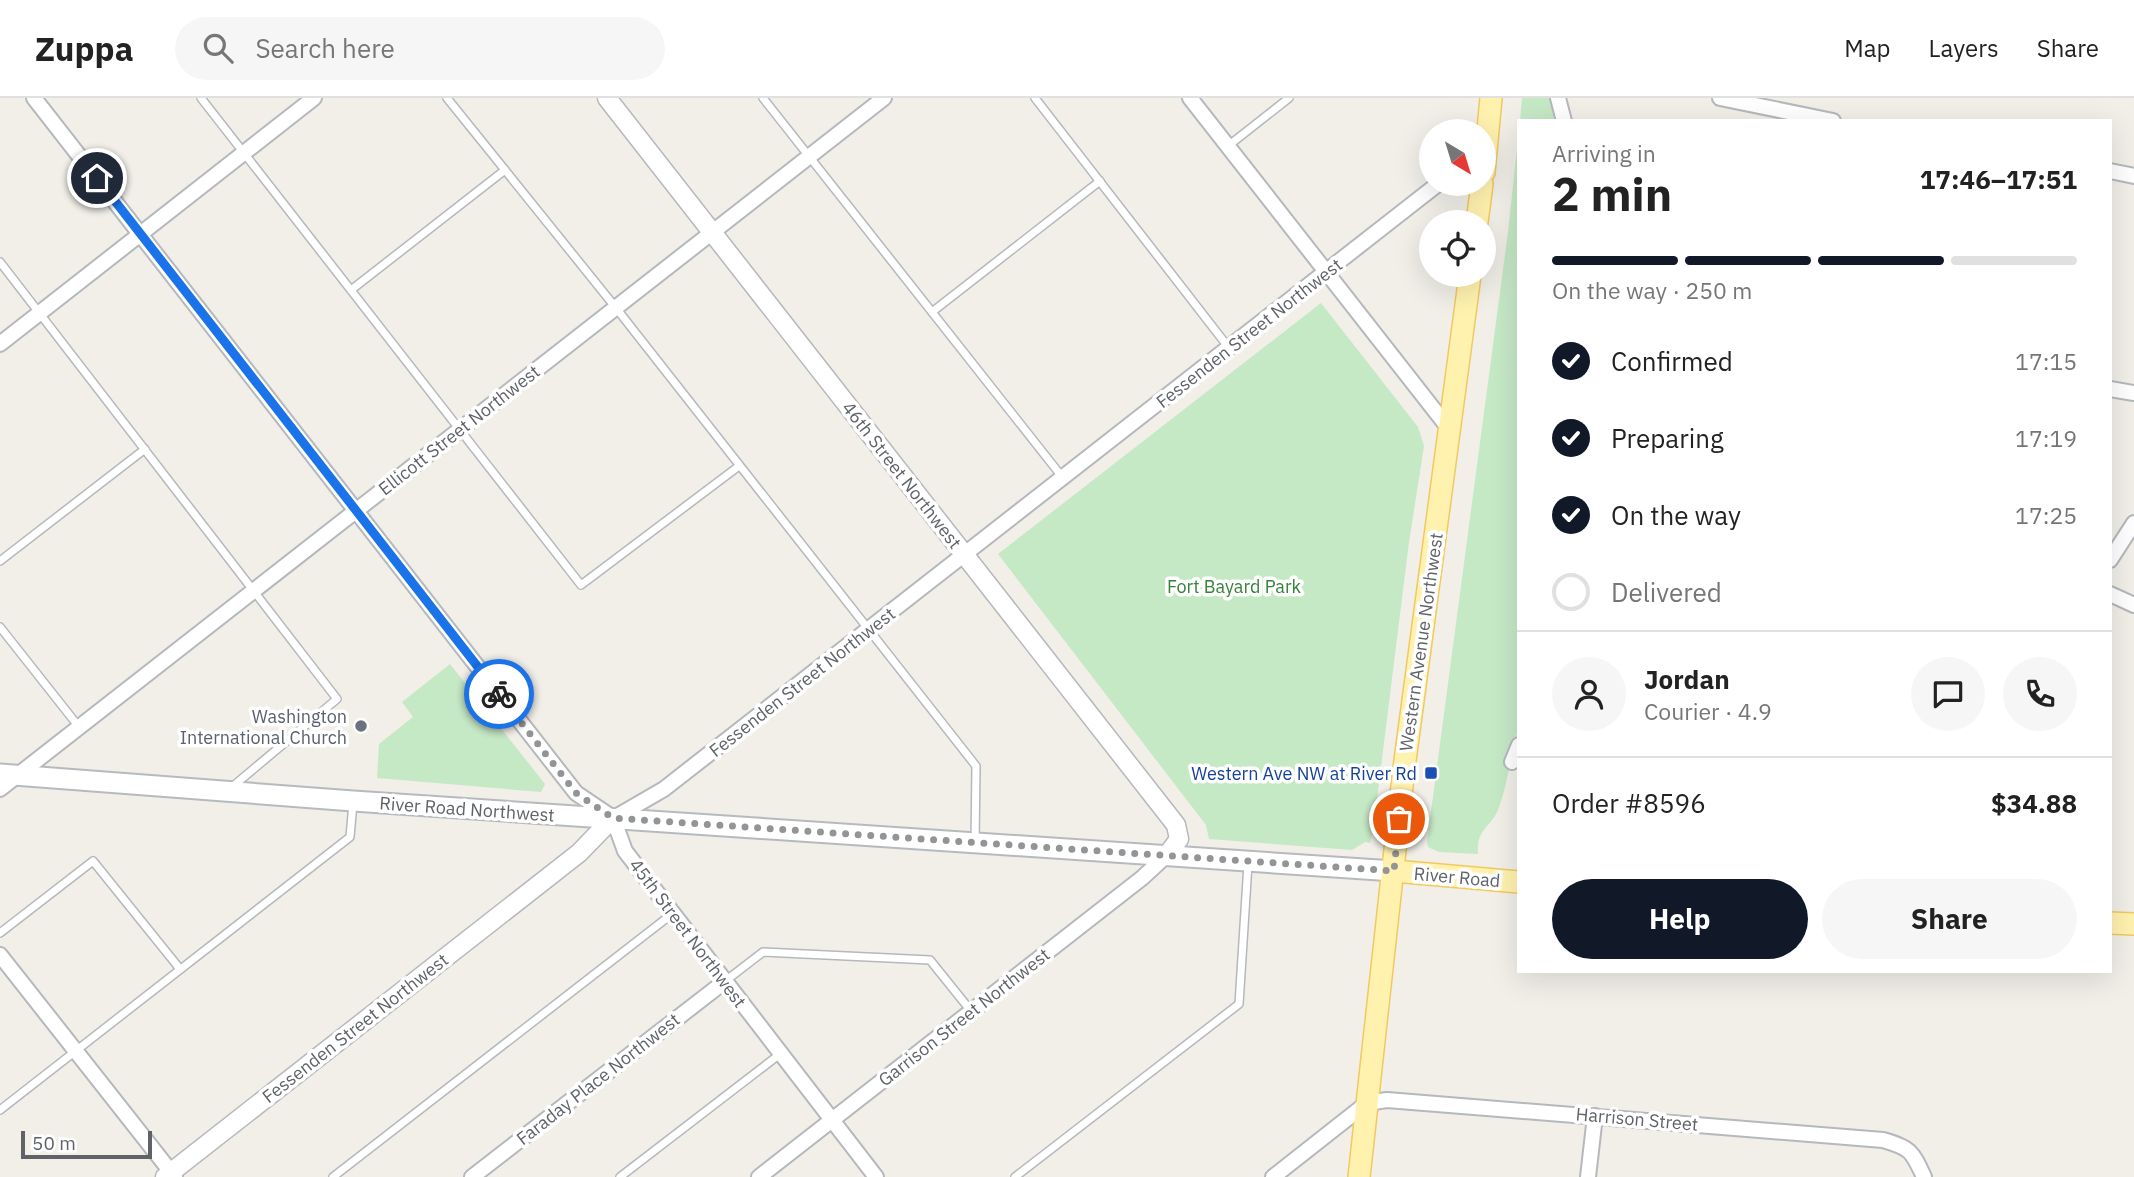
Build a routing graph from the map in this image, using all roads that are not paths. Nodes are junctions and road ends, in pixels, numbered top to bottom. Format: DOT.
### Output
graph roads {
  1 [pos="34,98"];
  2 [pos="201,98"];
  3 [pos="314,98"];
  4 [pos="447,98"];
  5 [pos="607,98"];
  6 [pos="763,98"];
  7 [pos="884,98"];
  8 [pos="1035,98"];
  9 [pos="1190,98"];
  10 [pos="1289,98"];
  11 [pos="1492,98"];
  12 [pos="1558,98"];
  13 [pos="1720,98"];
  14 [pos="1490,119"];
  15 [pos="1563,119"];
  16 [pos="1823,119"];
  17 [pos="1228,146"];
  18 [pos="244,153"];
  19 [pos="809,157"];
  20 [pos="505,170"];
  21 [pos="2112,171"];
  22 [pos="2134,176"];
  23 [pos="1100,181"];
  24 [pos="1423,196"];
  25 [pos="712,232"];
  26 [pos="140,234"];
  27 [pos="0,262"];
  28 [pos="1325,273"];
  29 [pos="1468,287"];
  30 [pos="351,290"];
  31 [pos="616,308"];
  32 [pos="932,312"];
  33 [pos="39,313"];
  34 [pos="0,344"];
  35 [pos="1229,348"];
  36 [pos="2112,389"];
  37 [pos="2134,393"];
  38 [pos="461,429"];
  39 [pos="1450,430"];
  40 [pos="145,449"];
  41 [pos="739,466"];
  42 [pos="1063,478"];
  43 [pos="356,510"];
  44 [pos="2134,523"];
  45 [pos="965,555"];
  46 [pos="2112,556"];
  47 [pos="0,561"];
  48 [pos="254,591"];
  49 [pos="2112,595"];
  50 [pos="2134,605"];
  51 [pos="0,627"];
  52 [pos="868,630"];
  53 [pos="79,727"];
  54 [pos="1517,750"];
  55 [pos="1512,762"];
  56 [pos="9,774"];
  57 [pos="0,789"];
  58 [pos="229,790"];
  59 [pos="353,801"];
  60 [pos="613,818"];
  61 [pos="975,843"];
  62 [pos="1168,854"];
  63 [pos="1248,860"];
  64 [pos="1394,871"];
  65 [pos="1517,882"];
  66 [pos="672,914"];
  67 [pos="2112,923"];
  68 [pos="2134,925"];
  69 [pos="0,933"];
  70 [pos="0,955"];
  71 [pos="180,970"];
  72 [pos="724,982"];
  73 [pos="971,1012"];
  74 [pos="76,1052"];
  75 [pos="780,1054"];
  76 [pos="1367,1103"];
  77 [pos="0,1110"];
  78 [pos="1595,1116"];
  79 [pos="832,1120"];
  80 [pos="170,1175"];
  81 [pos="333,1177"];
  82 [pos="472,1177"];
  83 [pos="620,1177"];
  84 [pos="759,1177"];
  85 [pos="876,1177"];
  86 [pos="1015,1177"];
  87 [pos="1273,1177"];
  88 [pos="1359,1177"];
  89 [pos="1588,1177"];
  90 [pos="1924,1177"];
  1 -- 26 [label="street"];
  2 -- 18 [label="lane"];
  3 -- 18 [label="street"];
  4 -- 20 [label="lane"];
  5 -- 25 [label="street, 46th Street Northwest"];
  6 -- 19 [label="lane"];
  7 -- 19 [label="street, Ellicott Street Northwest"];
  8 -- 23 [label="lane"];
  9 -- 17 [label="street"];
  10 -- 17 [label="lane"];
  11 -- 14 [label="main road"];
  12 -- 15 [label="street"];
  13 -- 16 [label="street"];
  17 -- 28 [label="street"];
  18 -- 26 [label="street"];
  18 -- 30 [label="lane"];
  19 -- 25 [label="street, Ellicott Street Northwest"];
  19 -- 32 [label="lane"];
  20 -- 30 [label="lane"];
  20 -- 31 [label="lane"];
  21 -- 22 [label="street"];
  23 -- 32 [label="lane"];
  23 -- 35 [label="lane"];
  24 -- 28 [label="street, Fessenden Street Northwest"];
  25 -- 31 [label="street, Ellicott Street Northwest"];
  25 -- 45 [label="street, 46th Street Northwest"];
  26 -- 33 [label="street"];
  26 -- 43 [label="street"];
  27 -- 33 [label="lane"];
  28 -- 35 [label="street, Fessenden Street Northwest"];
  28 -- 39 [label="street"];
  29 -- 39 [label="main road, Western Avenue Northwest"];
  30 -- 38 [label="lane"];
  31 -- 38 [label="street, Ellicott Street Northwest"];
  31 -- 41 [label="lane"];
  32 -- 42 [label="lane"];
  33 -- 34 [label="street"];
  33 -- 40 [label="lane"];
  35 -- 42 [label="street, Fessenden Street Northwest"];
  36 -- 37 [label="street"];
  38 -- 41 [label="lane"];
  38 -- 43 [label="street, Ellicott Street Northwest"];
  39 -- 64 [label="main road, Western Avenue Northwest"];
  40 -- 47 [label="lane"];
  40 -- 48 [label="lane"];
  41 -- 52 [label="lane"];
  42 -- 45 [label="street, Fessenden Street Northwest"];
  43 -- 48 [label="street, Ellicott Street Northwest"];
  43 -- 60 [label="street"];
  44 -- 46 [label="street"];
  45 -- 52 [label="street, Fessenden Street Northwest"];
  45 -- 62 [label="street, 46th Street Northwest"];
  48 -- 53 [label="street, Ellicott Street Northwest"];
  48 -- 58 [label="lane"];
  49 -- 50 [label="street"];
  51 -- 53 [label="lane"];
  52 -- 60 [label="street, Fessenden Street Northwest"];
  52 -- 61 [label="lane"];
  53 -- 56 [label="street, Ellicott Street Northwest"];
  54 -- 55 [label="street"];
  56 -- 57 [label="street, Ellicott Street Northwest"];
  56 -- 58 [label="main road, River Road Northwest"];
  58 -- 59 [label="main road, River Road Northwest"];
  59 -- 60 [label="main road, River Road Northwest"];
  59 -- 71 [label="lane"];
  60 -- 61 [label="main road, River Road Northwest"];
  60 -- 66 [label="street, 45th Street Northwest"];
  60 -- 80 [label="street, Fessenden Street Northwest"];
  61 -- 62 [label="main road, River Road Northwest"];
  62 -- 63 [label="main road, River Road Northwest"];
  62 -- 73 [label="street, Garrison Street Northwest"];
  63 -- 64 [label="main road, River Road Northwest"];
  63 -- 86 [label="lane"];
  64 -- 65 [label="main road, River Road"];
  64 -- 76 [label="main road, Western Avenue Northwest"];
  66 -- 72 [label="street, 45th Street Northwest"];
  66 -- 81 [label="lane"];
  67 -- 68 [label="main road"];
  69 -- 71 [label="lane"];
  70 -- 74 [label="street"];
  71 -- 74 [label="lane"];
  72 -- 73 [label="lane"];
  72 -- 75 [label="street, 45th Street Northwest"];
  72 -- 82 [label="street, Faraday Place Northwest"];
  73 -- 79 [label="street, Garrison Street Northwest"];
  74 -- 77 [label="lane"];
  74 -- 80 [label="street"];
  75 -- 79 [label="street, 45th Street Northwest"];
  75 -- 83 [label="lane"];
  76 -- 78 [label="street, Harrison Street"];
  76 -- 87 [label="street"];
  76 -- 88 [label="main road, Western Avenue Northwest"];
  78 -- 89 [label="street"];
  78 -- 90 [label="street, Harrison Street"];
  79 -- 84 [label="street, Garrison Street Northwest"];
  79 -- 85 [label="street, 45th Street Northwest"];
}
